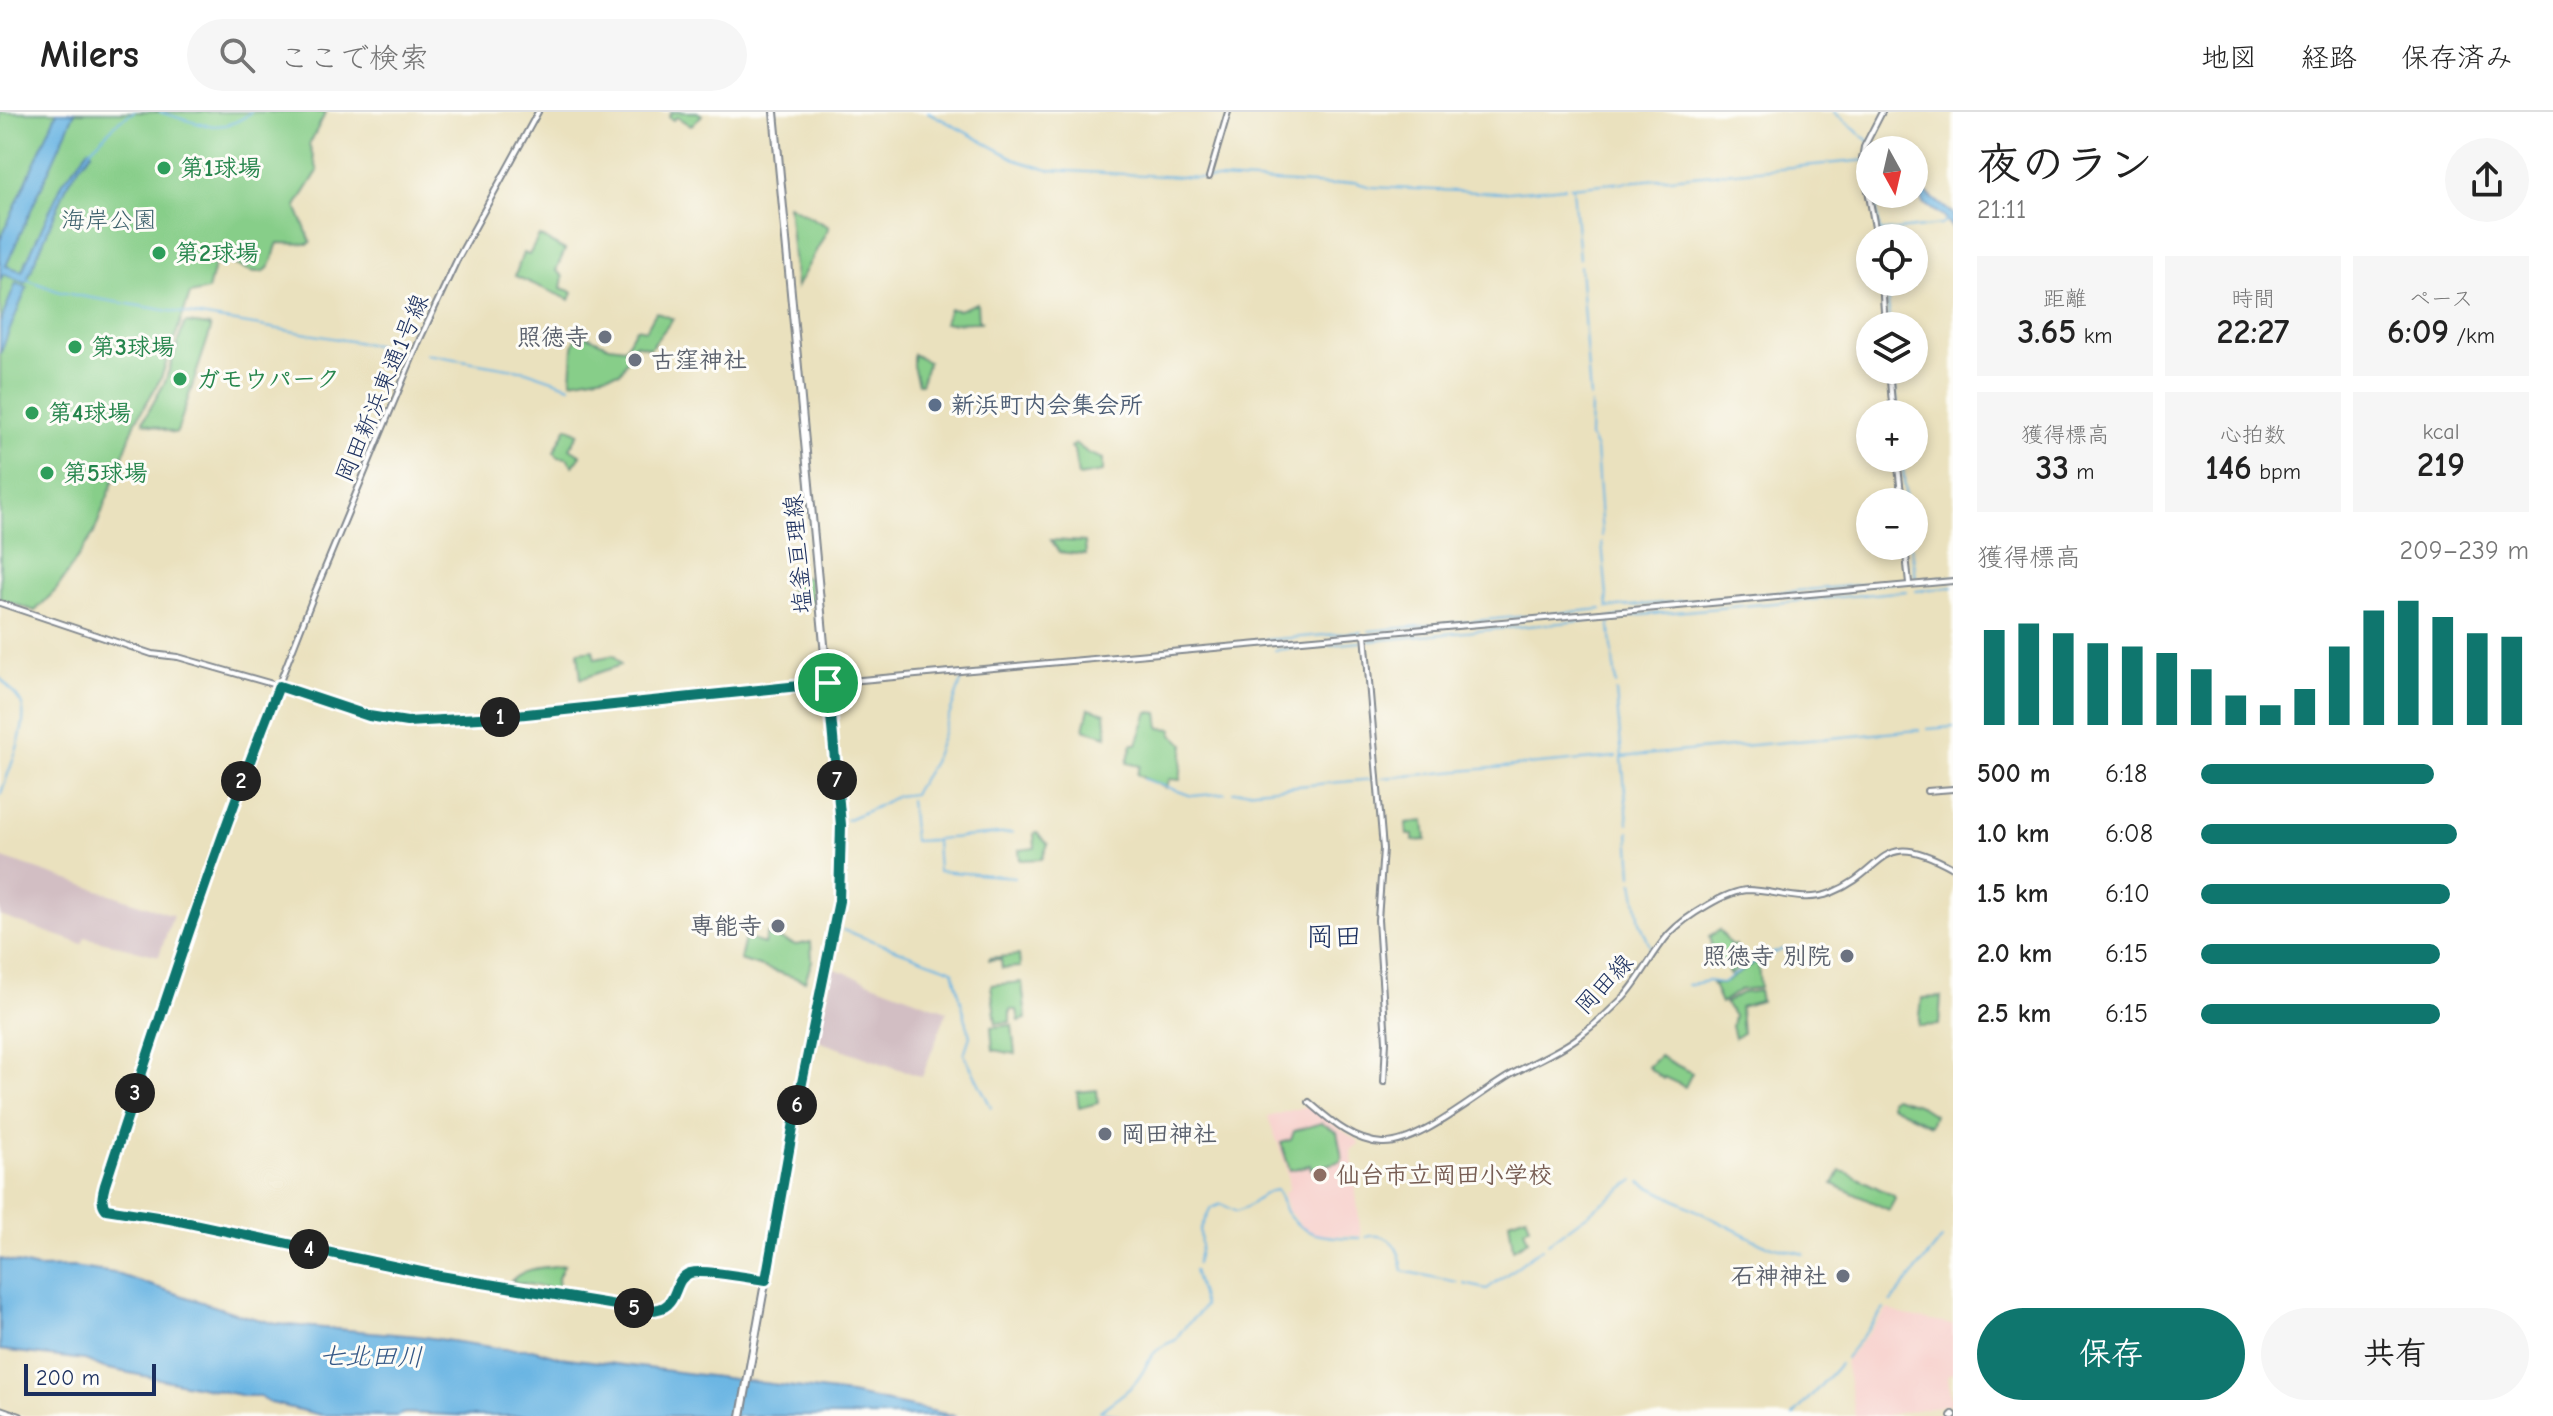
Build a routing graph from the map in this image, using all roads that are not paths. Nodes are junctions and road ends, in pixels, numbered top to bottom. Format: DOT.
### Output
graph roads {
  1 [pos="538,112"];
  2 [pos="774,112"];
  3 [pos="1228,112"];
  4 [pos="1882,112"];
  5 [pos="1209,177"];
  6 [pos="1874,224"];
  7 [pos="1906,560"];
  8 [pos="1953,581"];
  9 [pos="1909,585"];
  10 [pos="0,603"];
  11 [pos="1365,634"];
  12 [pos="828,683"];
  13 [pos="279,686"];
  14 [pos="1953,789"];
  15 [pos="1927,791"];
  16 [pos="1953,868"];
  17 [pos="1384,1082"];
  18 [pos="1309,1102"];
  19 [pos="766,1280"];
  20 [pos="0,1409"];
  21 [pos="20,1416"];
  22 [pos="741,1416"];
  1 -- 13 [label="street, 岡田新浜東通1号線"];
  2 -- 12 [label="main road, 塩釜亘理線"];
  3 -- 5 [label="street"];
  4 -- 6 [label="street"];
  7 -- 9 [label="street"];
  8 -- 9 [label="street"];
  9 -- 11 [label="street"];
  10 -- 13 [label="street"];
  11 -- 12 [label="street"];
  11 -- 17 [label="street"];
  12 -- 13 [label="street"];
  12 -- 19 [label="main road, 塩釜亘理線"];
  13 -- 19 [label="street, 岡田新浜東通1号線"];
  14 -- 15 [label="street"];
  16 -- 18 [label="street, 岡田線"];
  19 -- 22 [label="main road, 塩釜亘理線"];
  20 -- 21 [label="street"];
}
